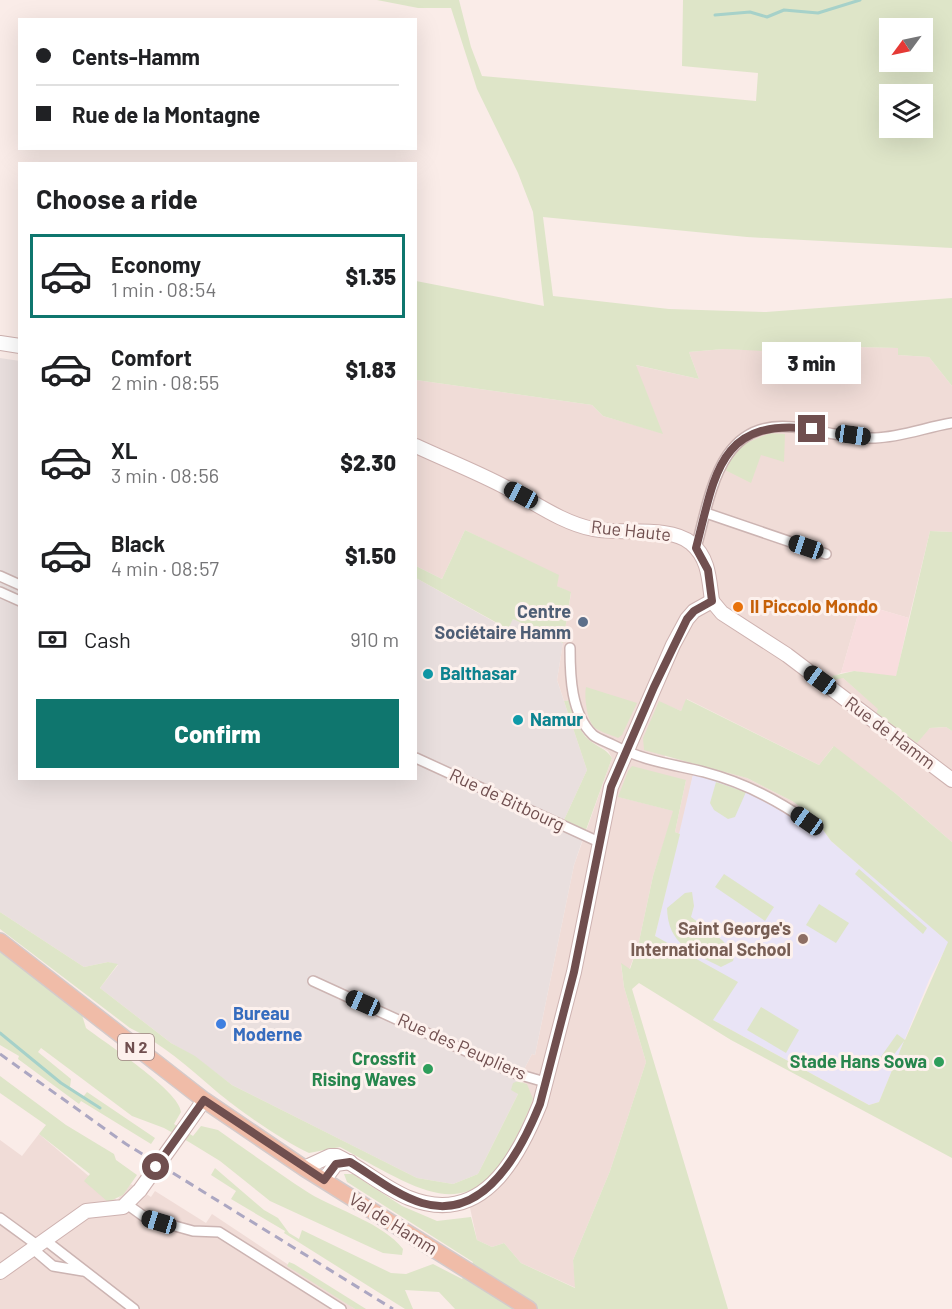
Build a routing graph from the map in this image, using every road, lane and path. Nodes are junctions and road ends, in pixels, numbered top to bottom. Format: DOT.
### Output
graph roads {
  1 [pos="0,344"];
  2 [pos="18,346"];
  3 [pos="952,423"];
  4 [pos="417,446"];
  5 [pos="706,513"];
  6 [pos="696,548"];
  7 [pos="826,554"];
  8 [pos="0,576"];
  9 [pos="17,584"];
  10 [pos="5,594"];
  11 [pos="712,601"];
  12 [pos="570,648"];
  13 [pos="625,752"];
  14 [pos="417,758"];
  15 [pos="952,780"];
  16 [pos="807,821"];
  17 [pos="599,842"];
  18 [pos="0,941"];
  19 [pos="313,981"];
  20 [pos="545,1082"];
  21 [pos="204,1100"];
  22 [pos="350,1162"];
  23 [pos="304,1168"];
  24 [pos="324,1180"];
  25 [pos="128,1204"];
  26 [pos="0,1218"];
  27 [pos="38,1245"];
  28 [pos="83,1271"];
  29 [pos="0,1272"];
  30 [pos="134,1309"];
  31 [pos="340,1309"];
  32 [pos="529,1309"];
  1 -- 2 [label="main road"];
  3 -- 5 [label="street"];
  4 -- 6 [label="main road, Rue Haute"];
  5 -- 6 [label="street"];
  5 -- 7 [label="street"];
  6 -- 11 [label="main road, Rue Haute"];
  8 -- 9 [label="street"];
  9 -- 10 [label="street"];
  11 -- 13 [label="main road, Rue des Peupliers"];
  11 -- 15 [label="main road, Rue de Hamm"];
  12 -- 13 [label="street"];
  13 -- 16 [label="street"];
  13 -- 17 [label="main road, Rue des Peupliers"];
  14 -- 17 [label="street, Rue de Bitbourg"];
  17 -- 20 [label="main road, Rue des Peupliers"];
  18 -- 21 [label="main road, Val de Hamm / N 2"];
  19 -- 20 [label="street, Rue des Peupliers"];
  20 -- 22 [label="main road, Rue des Peupliers"];
  21 -- 23 [label="main road, Val de Hamm / N 2"];
  21 -- 25 [label="main road, bridge"];
  22 -- 23 [label="main road, Rue des Peupliers"];
  22 -- 24 [label="main road"];
  23 -- 24 [label="main road, Val de Hamm / N 2"];
  24 -- 32 [label="main road, Val de Hamm / N 2"];
  25 -- 27 [label="main road"];
  25 -- 31 [label="street"];
  26 -- 27 [label="street"];
  27 -- 28 [label="street"];
  27 -- 28 [label="street"];
  27 -- 29 [label="main road"];
  28 -- 30 [label="street"];
}
